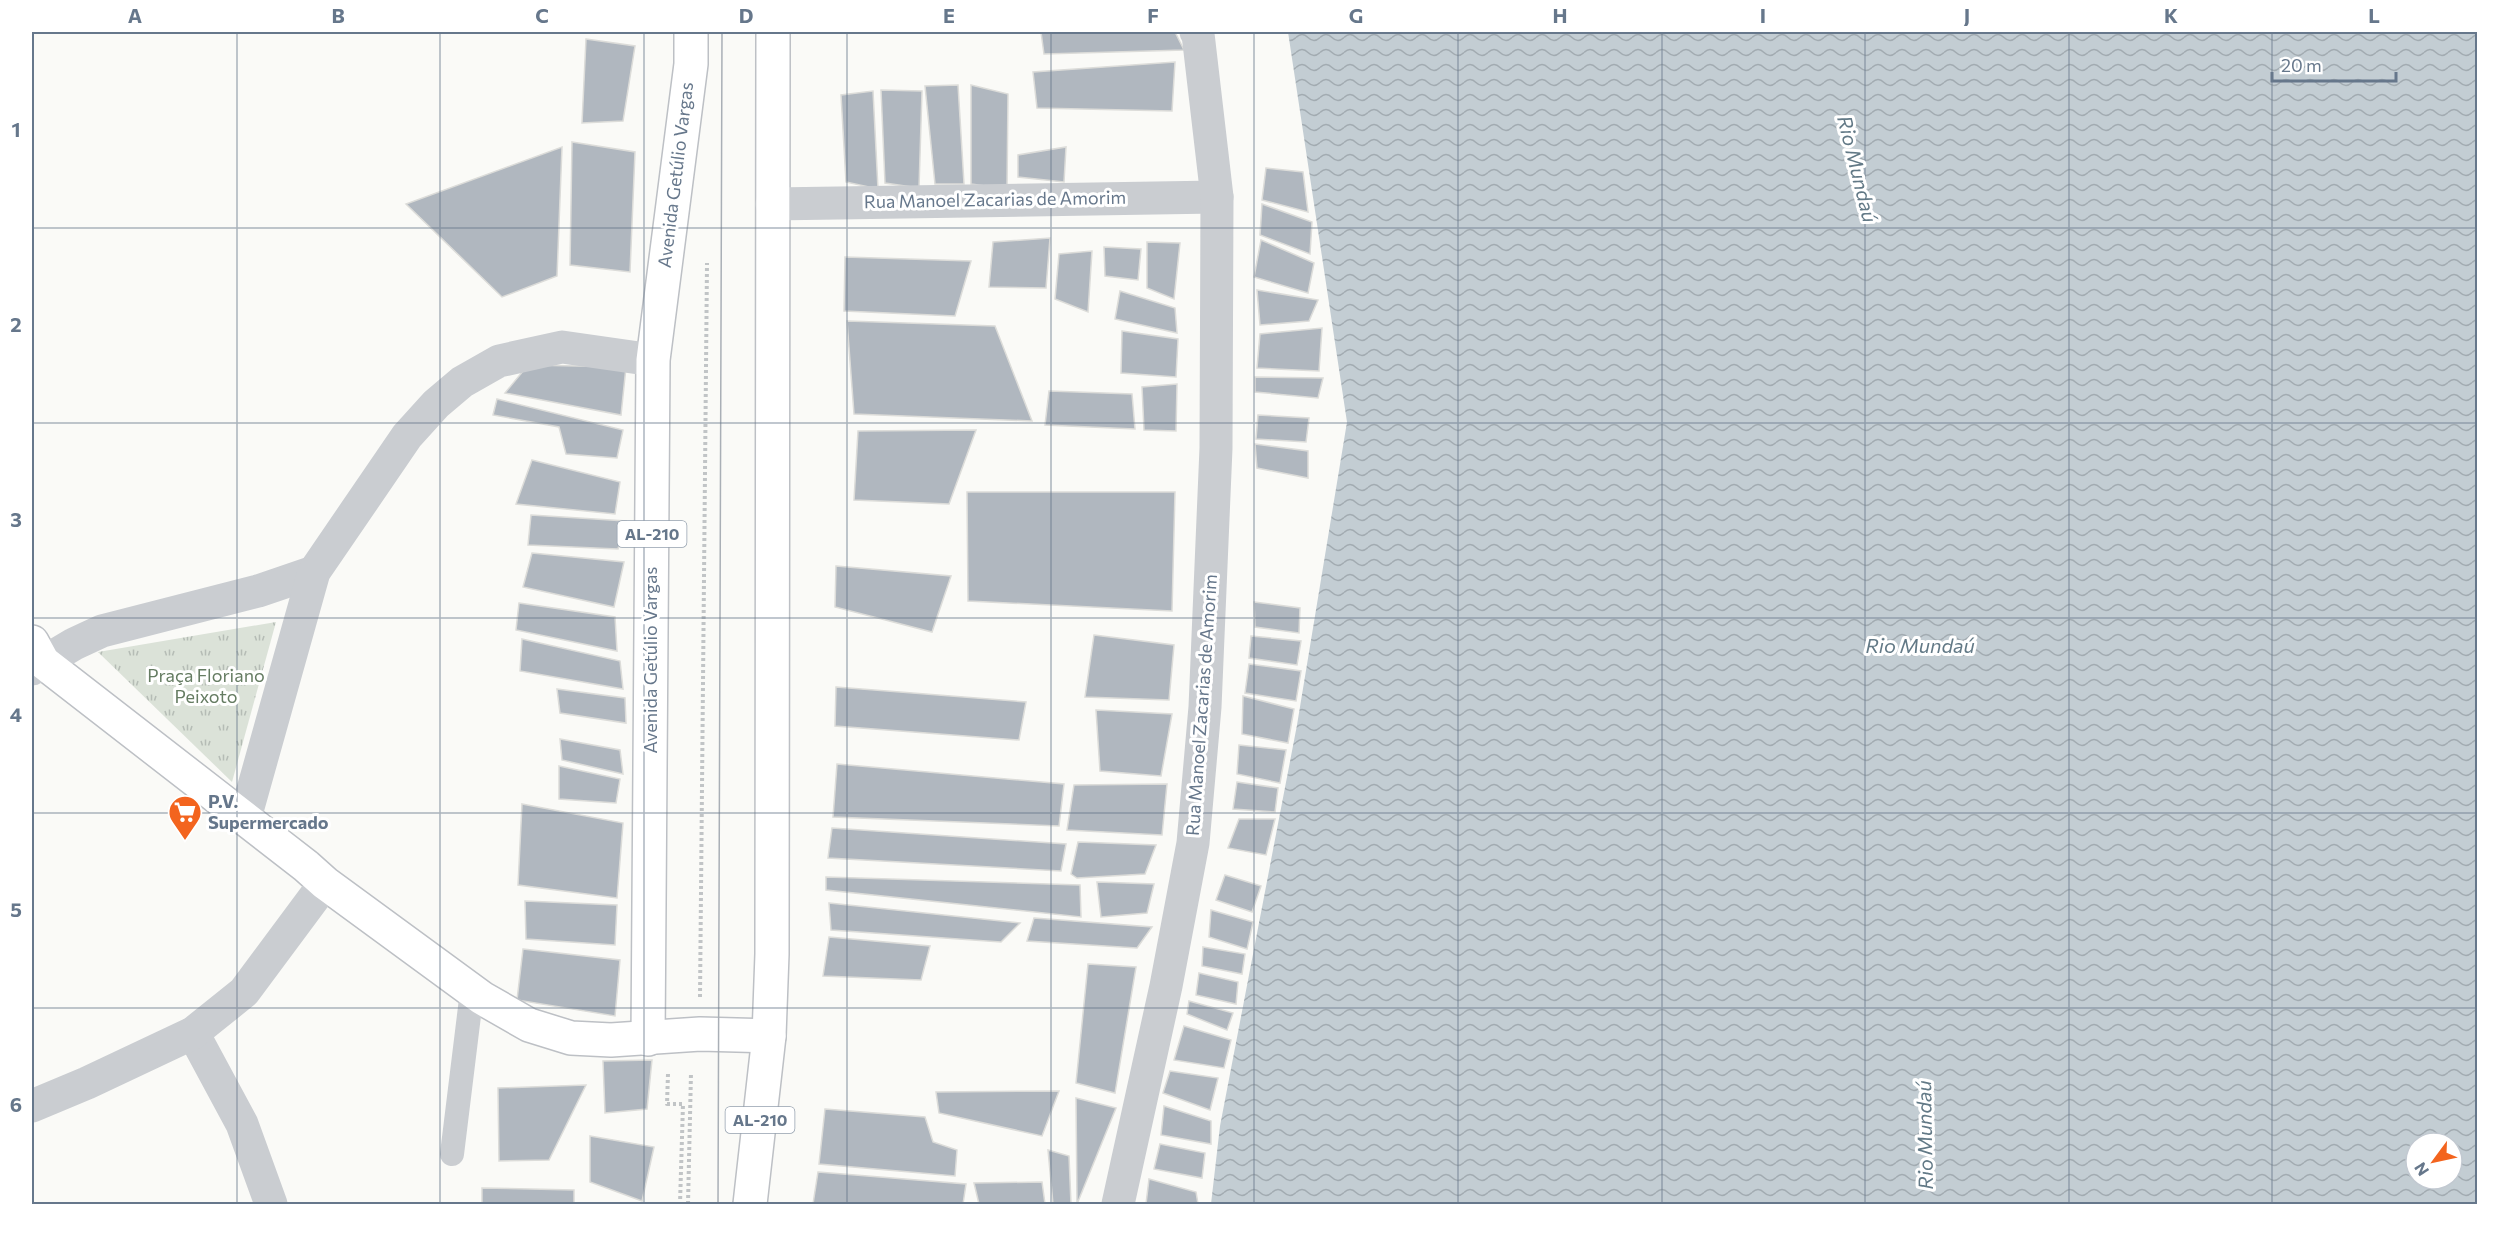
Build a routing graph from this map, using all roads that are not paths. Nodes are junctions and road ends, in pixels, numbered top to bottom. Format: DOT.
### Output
graph roads {
  1 [pos="691,32"];
  2 [pos="773,32"];
  3 [pos="1196,32"];
  4 [pos="1217,197"];
  5 [pos="772,204"];
  6 [pos="653,360"];
  7 [pos="314,572"];
  8 [pos="34,659"];
  9 [pos="245,818"];
  10 [pos="326,884"];
  11 [pos="472,991"];
  12 [pos="193,1033"];
  13 [pos="769,1036"];
  14 [pos="677,1043"];
  15 [pos="32,1106"];
  16 [pos="452,1154"];
  17 [pos="271,1204"];
  18 [pos="750,1204"];
  19 [pos="1118,1204"];
  1 -- 6 [label="main road, Avenida Getúlio Vargas / AL-210"];
  2 -- 5 [label="main road, AL-210"];
  3 -- 4 [label="street, Rua Manoel Zacarias de Amorim"];
  4 -- 5 [label="street, Rua Manoel Zacarias de Amorim"];
  4 -- 19 [label="street, Rua Manoel Zacarias de Amorim"];
  5 -- 13 [label="main road, AL-210"];
  6 -- 7 [label="street"];
  6 -- 14 [label="main road, Avenida Getúlio Vargas / AL-210"];
  7 -- 8 [label="street"];
  7 -- 9 [label="street"];
  8 -- 9 [label="main road"];
  9 -- 10 [label="main road"];
  10 -- 11 [label="main road"];
  10 -- 12 [label="street"];
  11 -- 14 [label="main road"];
  11 -- 16 [label="lane"];
  12 -- 15 [label="street"];
  12 -- 17 [label="street"];
  13 -- 14 [label="main road"];
  13 -- 18 [label="main road, AL-210"];
}
